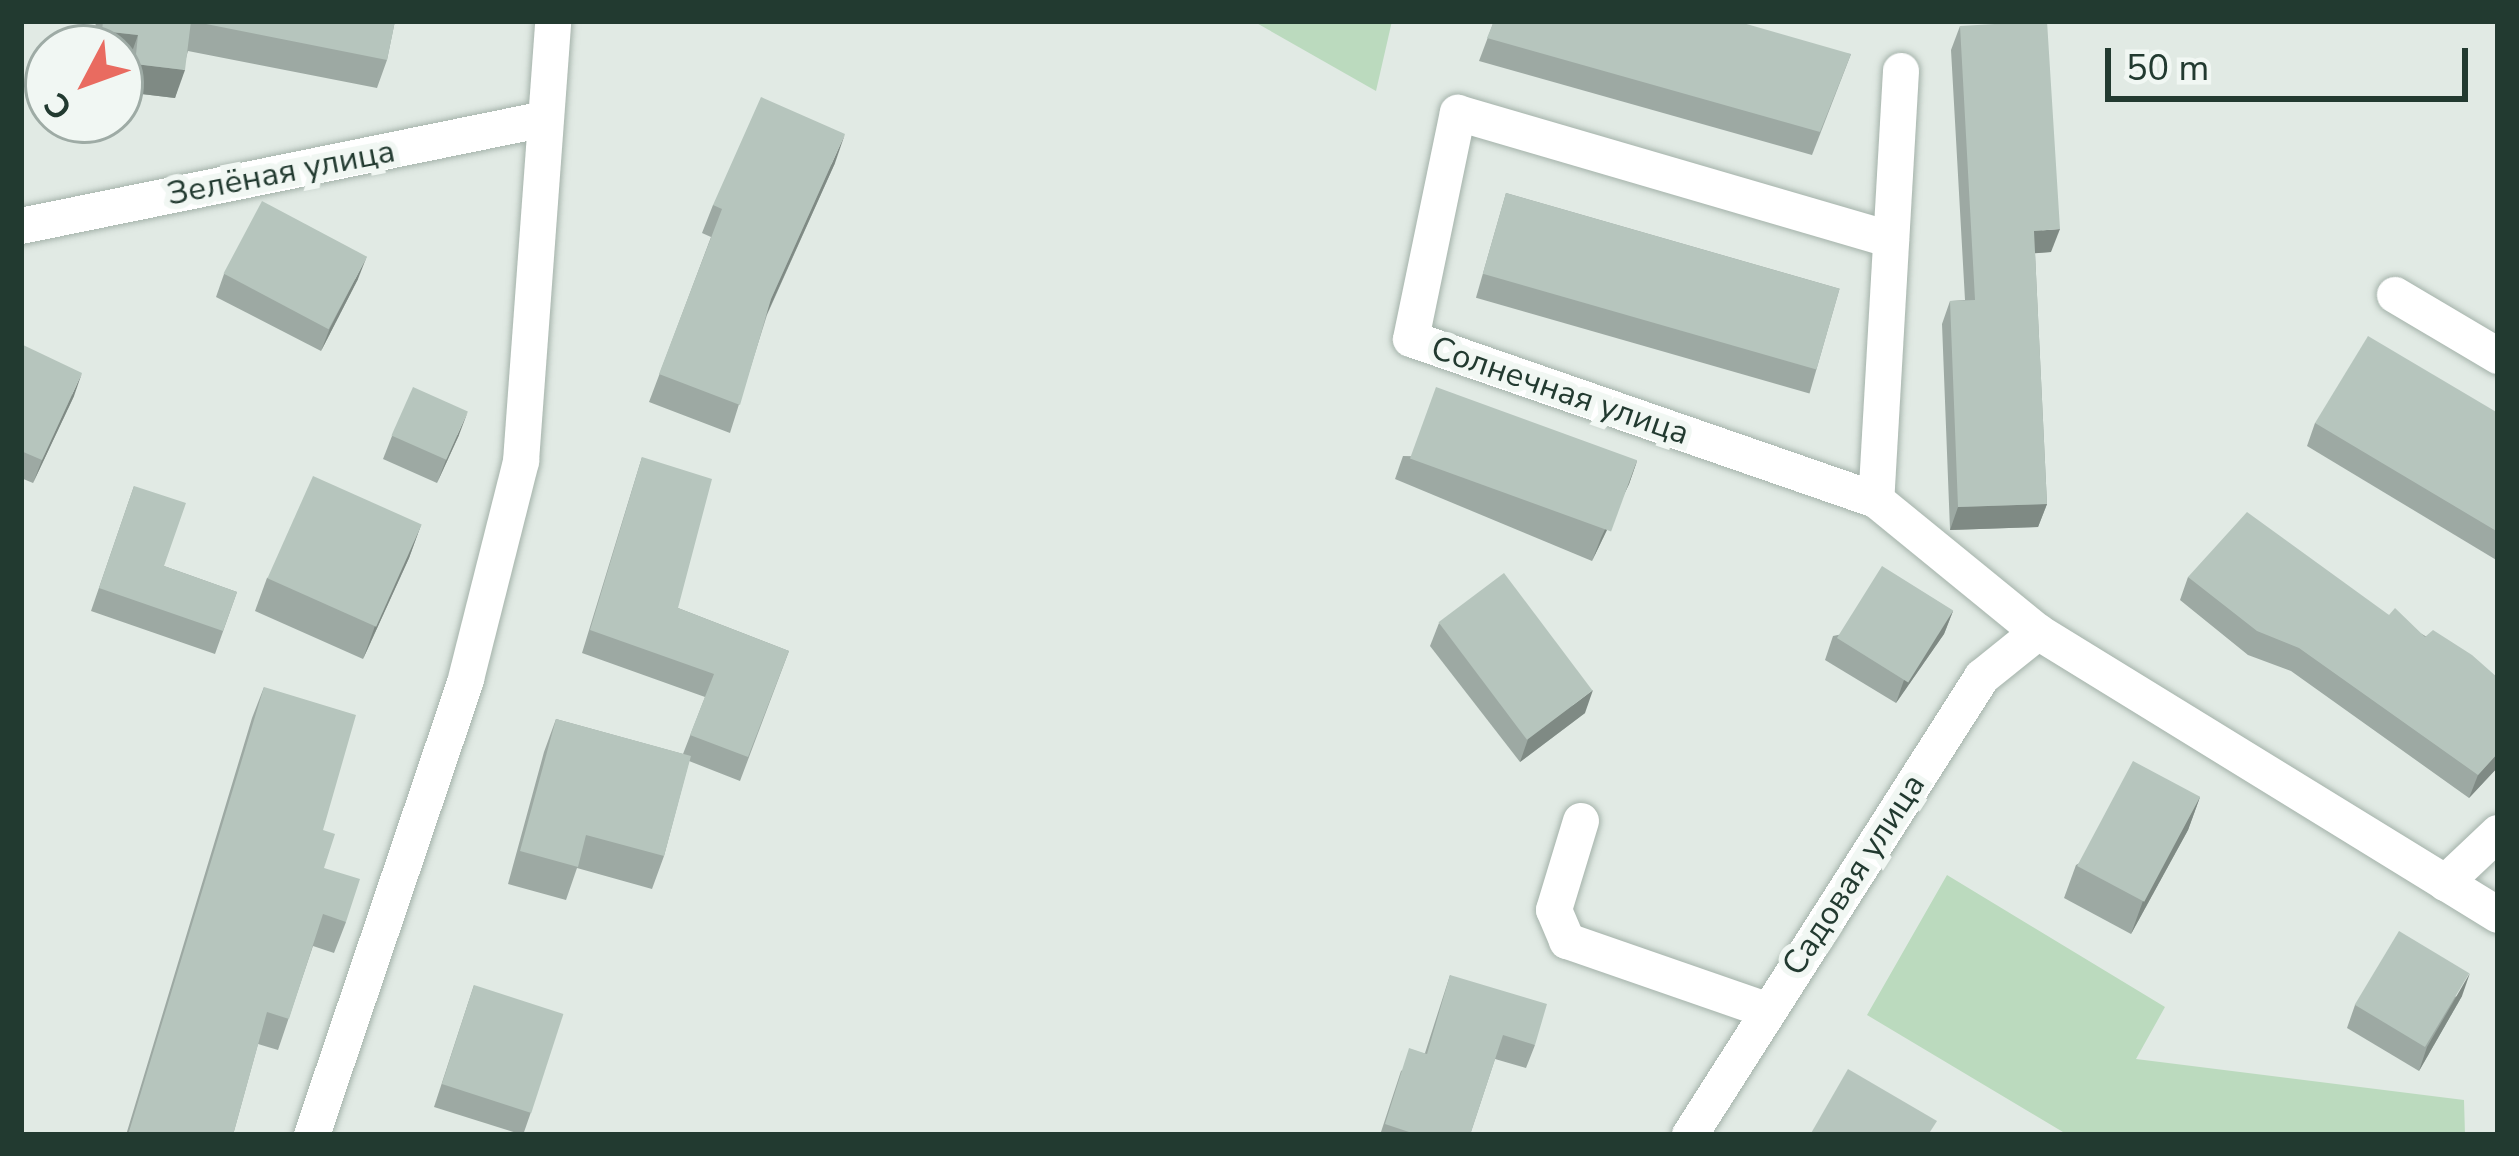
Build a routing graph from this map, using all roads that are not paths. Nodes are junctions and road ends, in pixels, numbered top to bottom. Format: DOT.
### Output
graph roads {
  1 [pos="553,21"];
  2 [pos="1901,71"];
  3 [pos="540,120"];
  4 [pos="21,226"];
  5 [pos="1891,240"];
  6 [pos="2395,295"];
  7 [pos="2498,356"];
  8 [pos="1876,500"];
  9 [pos="2038,632"];
  10 [pos="1581,820"];
  11 [pos="2498,832"];
  12 [pos="2445,883"];
  13 [pos="2498,915"];
  14 [pos="1766,1010"];
  15 [pos="312,1135"];
  16 [pos="1690,1135"];
  1 -- 3 [label="street"];
  2 -- 5 [label="street"];
  3 -- 4 [label="street, Зелёная улица"];
  3 -- 15 [label="street"];
  5 -- 8 [label="street"];
  5 -- 8 [label="street, Солнечная улица"];
  6 -- 7 [label="street"];
  8 -- 9 [label="street, Солнечная улица"];
  9 -- 12 [label="street, Солнечная улица"];
  9 -- 14 [label="street, Садовая улица"];
  10 -- 14 [label="street"];
  11 -- 12 [label="street"];
  12 -- 13 [label="street, Солнечная улица"];
  14 -- 16 [label="street, Садовая улица"];
}
